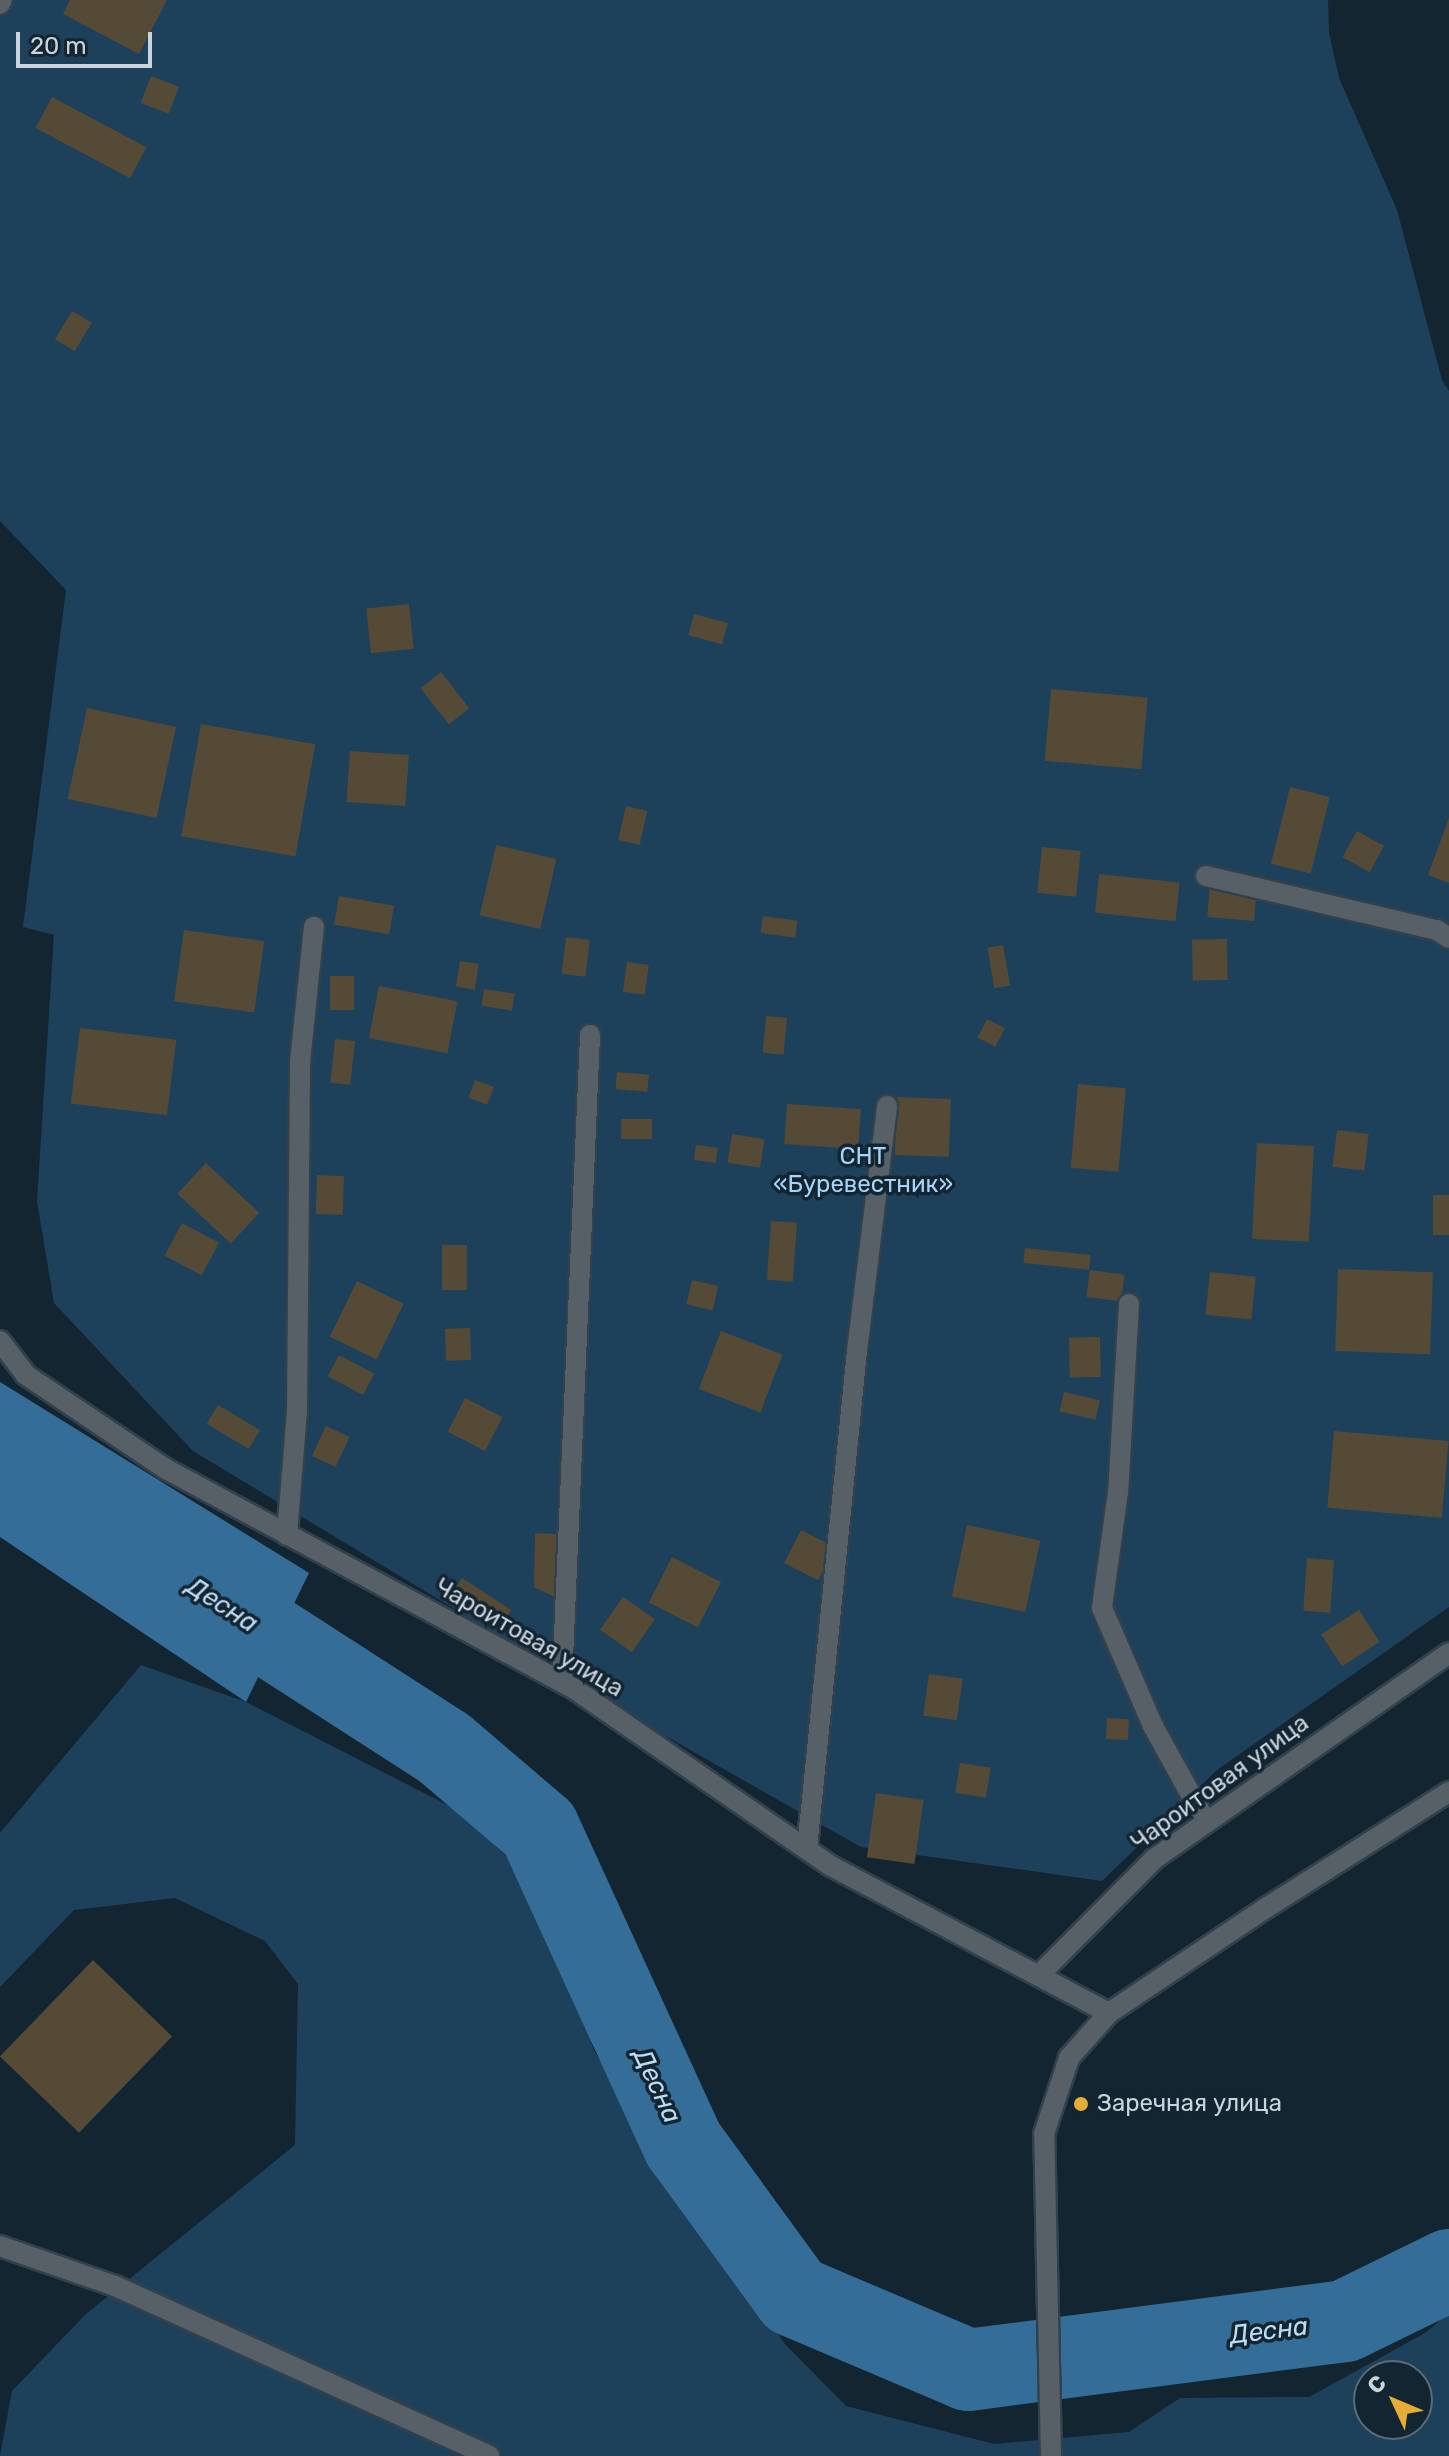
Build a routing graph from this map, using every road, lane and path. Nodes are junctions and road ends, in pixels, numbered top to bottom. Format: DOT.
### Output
graph roads {
  1 [pos="1206,876"];
  2 [pos="314,927"];
  3 [pos="1449,938"];
  4 [pos="590,1035"];
  5 [pos="887,1106"];
  6 [pos="1129,1304"];
  7 [pos="0,1341"];
  8 [pos="287,1535"];
  9 [pos="1449,1653"];
  10 [pos="562,1682"];
  11 [pos="1449,1792"];
  12 [pos="1206,1822"];
  13 [pos="807,1849"];
  14 [pos="1039,1975"];
  15 [pos="1109,2013"];
  16 [pos="0,2246"];
  17 [pos="1051,2455"];
  18 [pos="489,2456"];
  1 -- 3 [label="street"];
  2 -- 8 [label="street"];
  4 -- 10 [label="street"];
  5 -- 13 [label="street"];
  6 -- 12 [label="street"];
  7 -- 8 [label="street, Чароитовая улица"];
  8 -- 10 [label="street, Чароитовая улица"];
  9 -- 12 [label="street, Чароитовая улица"];
  10 -- 13 [label="street, Чароитовая улица"];
  11 -- 15 [label="street"];
  12 -- 14 [label="street, Чароитовая улица"];
  13 -- 14 [label="street, Чароитовая улица"];
  14 -- 15 [label="street, Чароитовая улица"];
  15 -- 17 [label="street"];
  16 -- 18 [label="street"];
}
